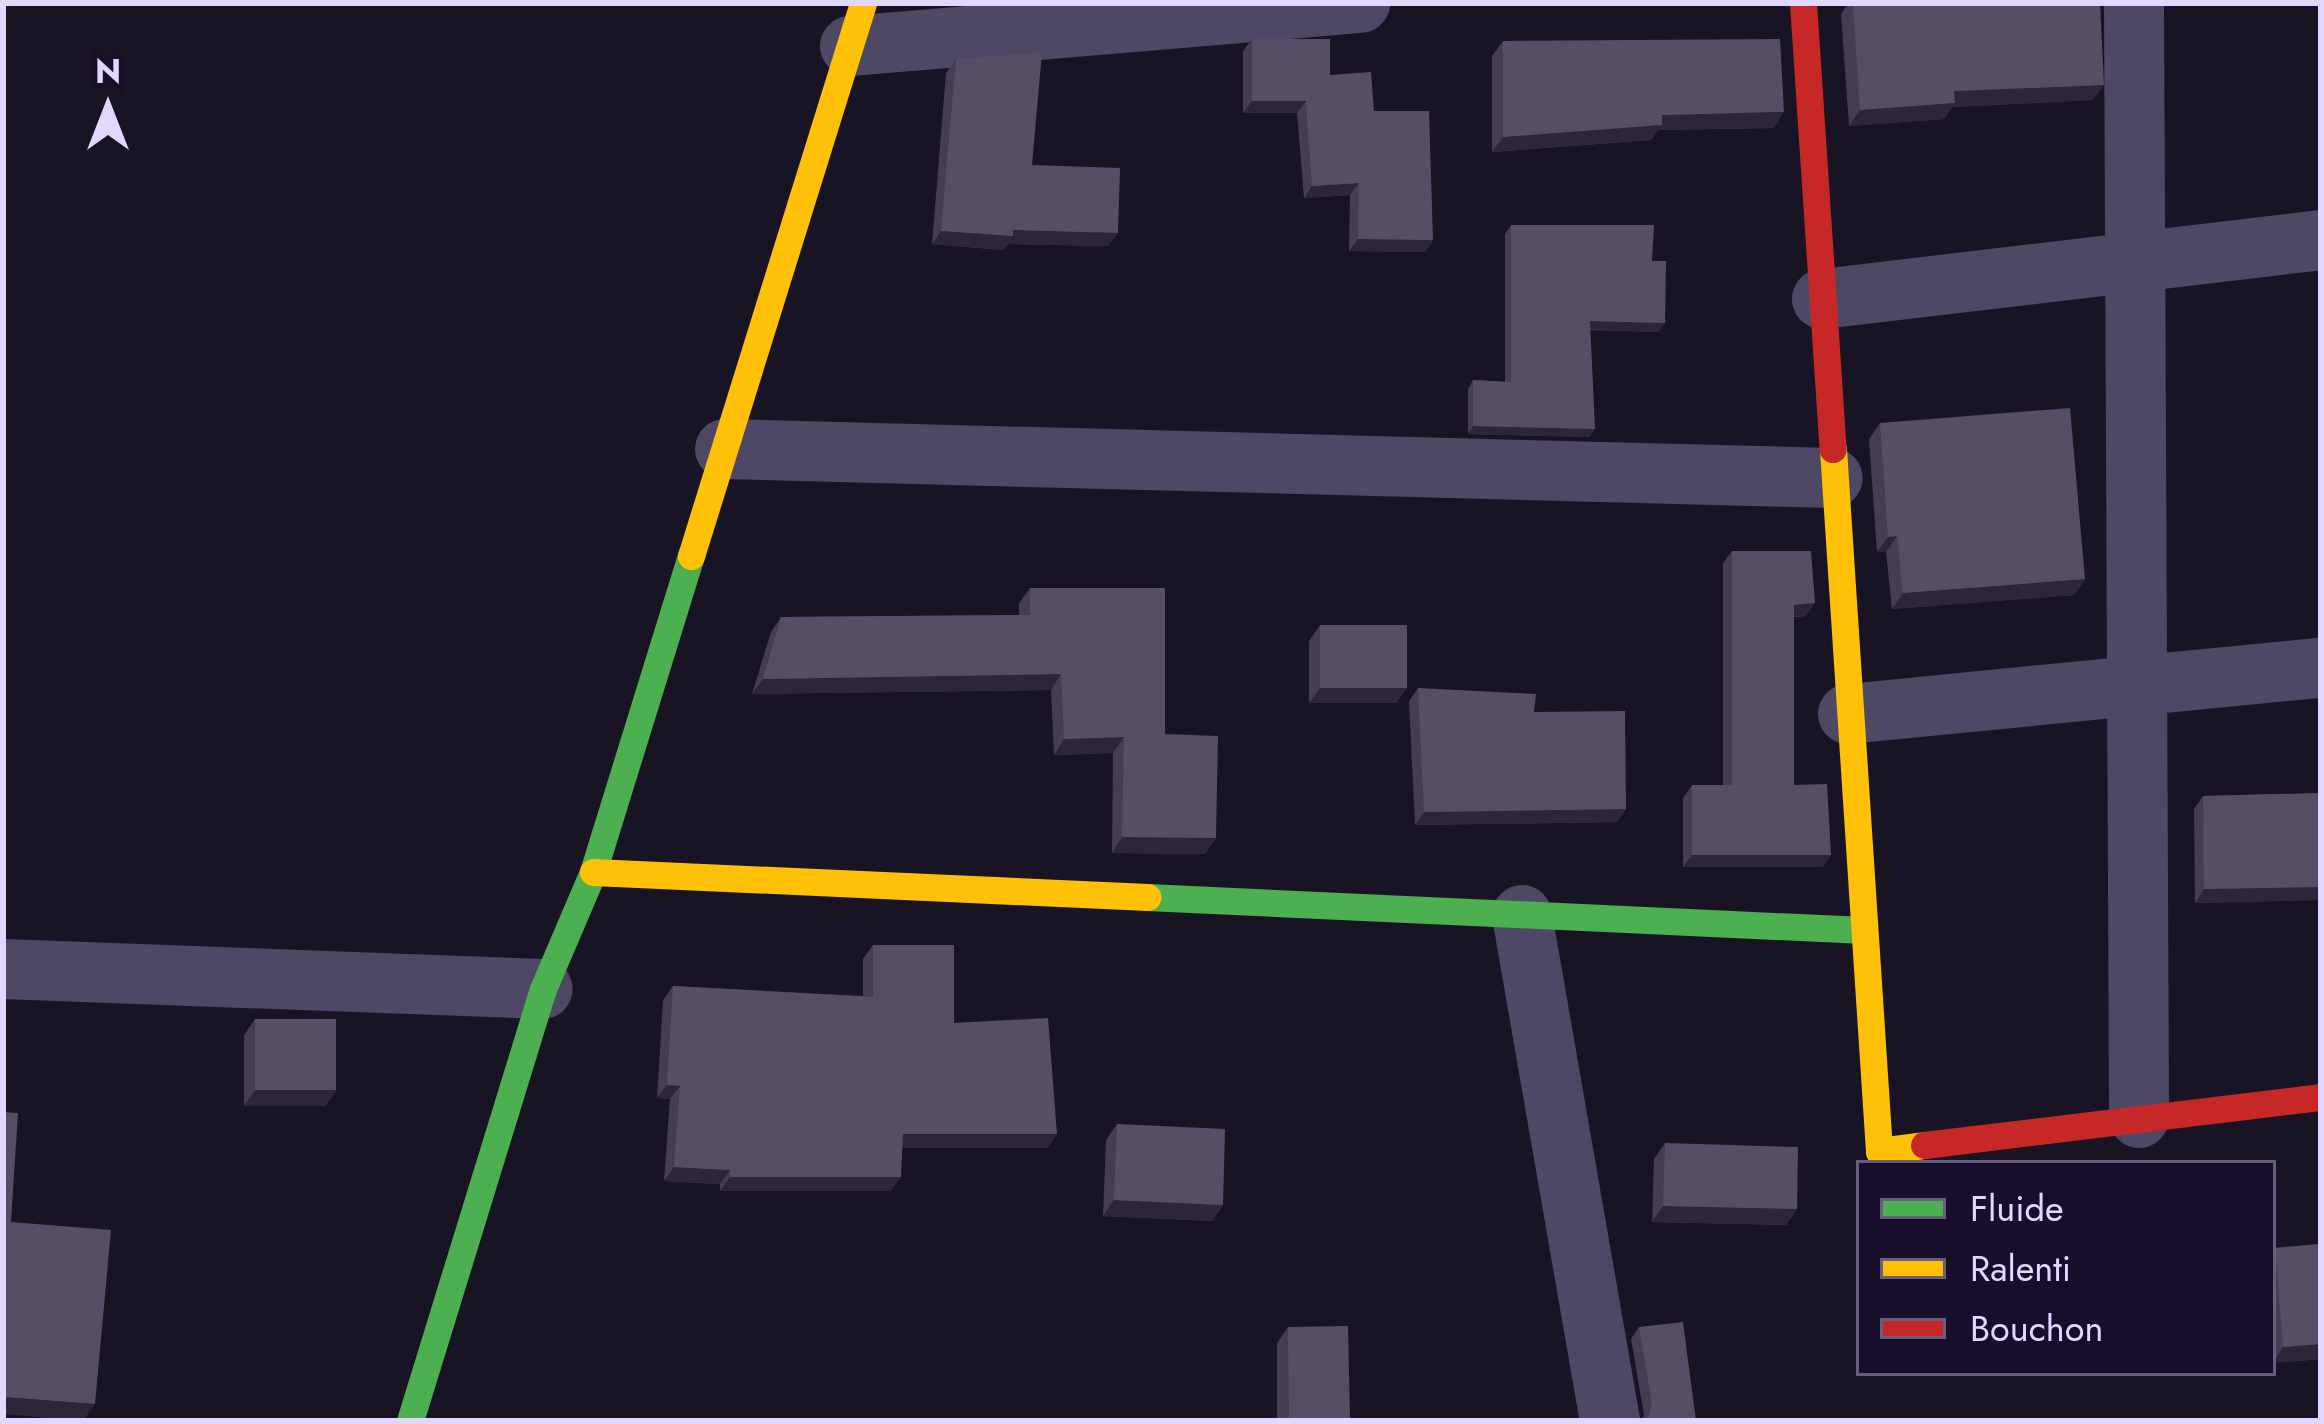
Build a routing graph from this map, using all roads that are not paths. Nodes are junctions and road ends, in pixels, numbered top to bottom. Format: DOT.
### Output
graph roads {
  1 [pos="1360,3"];
  2 [pos="1804,3"];
  3 [pos="2134,3"];
  4 [pos="856,24"];
  5 [pos="2321,240"];
  6 [pos="2134,261"];
  7 [pos="1822,299"];
  8 [pos="724,449"];
  9 [pos="1834,478"];
  10 [pos="2321,668"];
  11 [pos="2136,686"];
  12 [pos="1848,714"];
  13 [pos="593,872"];
  14 [pos="1522,915"];
  15 [pos="1864,930"];
  16 [pos="3,969"];
  17 [pos="543,989"];
  18 [pos="2321,1097"];
  19 [pos="2139,1118"];
  20 [pos="410,1421"];
  21 [pos="1610,1421"];
  1 -- 4 [label="street"];
  2 -- 7 [label="street"];
  3 -- 6 [label="street"];
  4 -- 8 [label="street"];
  5 -- 6 [label="street"];
  6 -- 7 [label="street"];
  6 -- 11 [label="street"];
  7 -- 9 [label="street"];
  8 -- 9 [label="street"];
  8 -- 13 [label="street"];
  9 -- 12 [label="street"];
  10 -- 11 [label="street"];
  11 -- 12 [label="street"];
  11 -- 19 [label="street"];
  12 -- 15 [label="street"];
  13 -- 14 [label="street"];
  13 -- 17 [label="street"];
  14 -- 15 [label="street"];
  14 -- 21 [label="street"];
  15 -- 19 [label="street"];
  16 -- 17 [label="street"];
  17 -- 20 [label="street"];
  18 -- 19 [label="street"];
}
